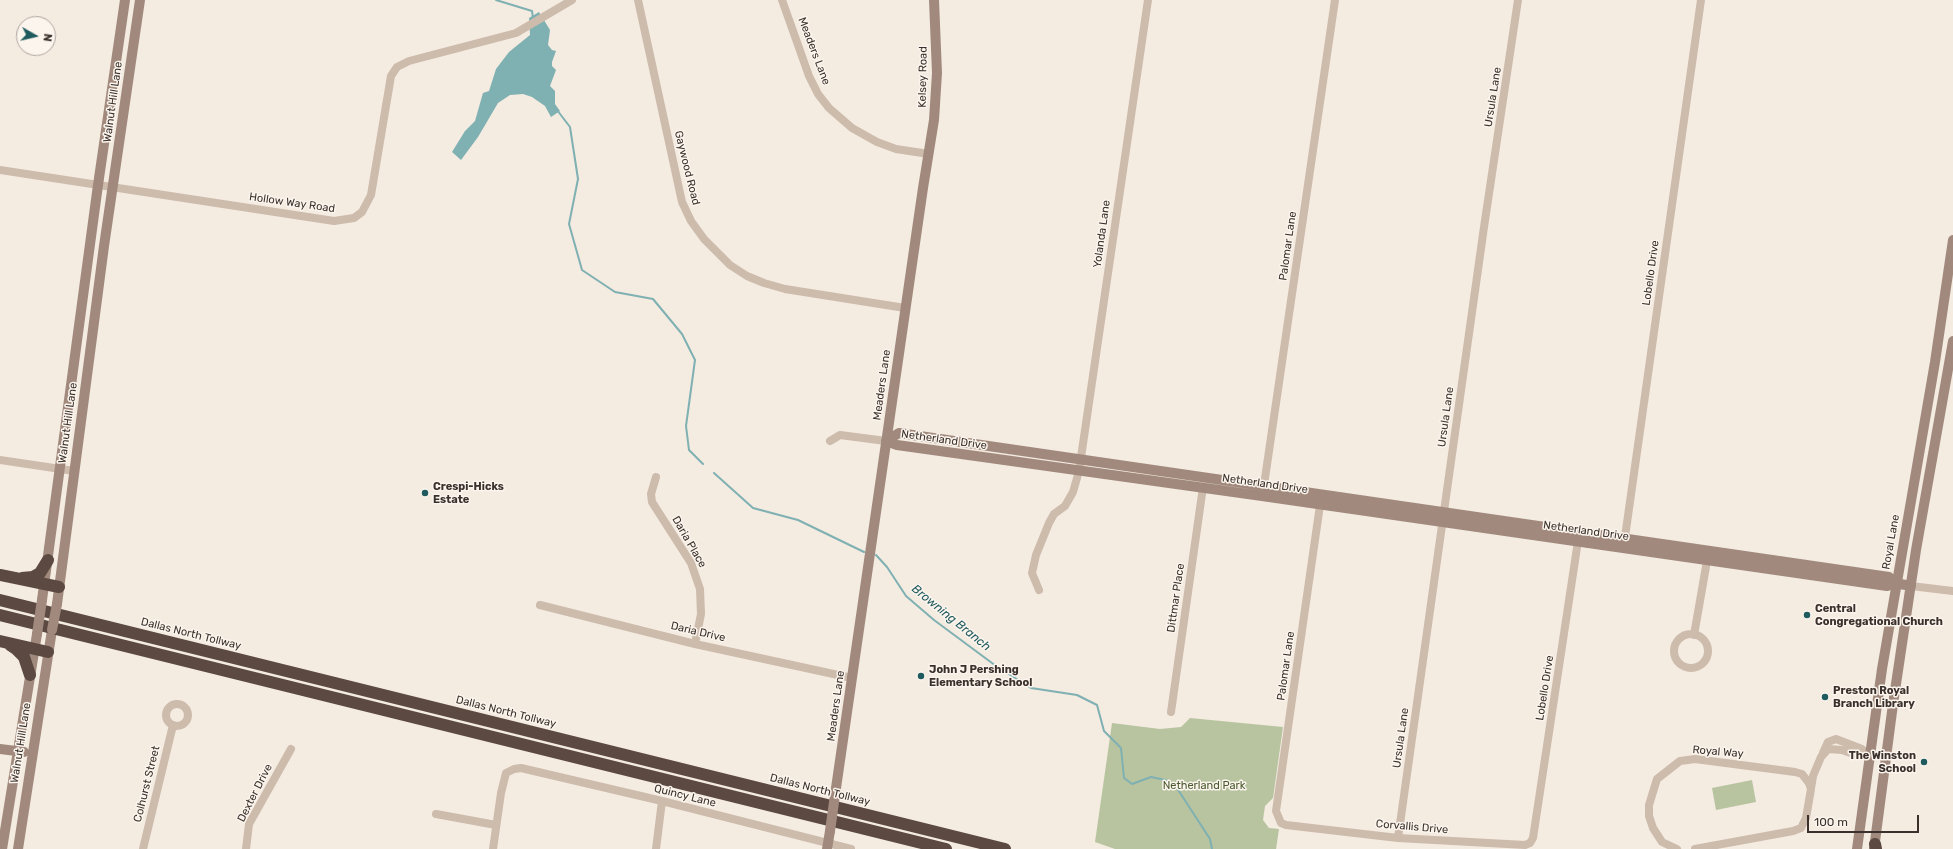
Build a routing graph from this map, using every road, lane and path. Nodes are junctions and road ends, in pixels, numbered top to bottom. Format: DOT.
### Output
graph roads {
  1 [pos="125,0"];
  2 [pos="140,0"];
  3 [pos="572,0"];
  4 [pos="638,0"];
  5 [pos="782,0"];
  6 [pos="934,0"];
  7 [pos="1148,0"];
  8 [pos="1335,0"];
  9 [pos="1518,0"];
  10 [pos="1701,0"];
  11 [pos="929,154"];
  12 [pos="0,170"];
  13 [pos="98,185"];
  14 [pos="112,188"];
  15 [pos="1953,245"];
  16 [pos="905,308"];
  17 [pos="1953,341"];
  18 [pos="1921,440"];
  19 [pos="830,441"];
  20 [pos="886,442"];
  21 [pos="1936,443"];
  22 [pos="0,460"];
  23 [pos="1080,460"];
  24 [pos="59,469"];
  25 [pos="74,471"];
  26 [pos="1079,471"];
  27 [pos="656,477"];
  28 [pos="1203,487"];
  29 [pos="1263,491"];
  30 [pos="1353,499"];
  31 [pos="1320,505"];
  32 [pos="1351,509"];
  33 [pos="1442,517"];
  34 [pos="1533,530"];
  35 [pos="1578,541"];
  36 [pos="1624,543"];
  37 [pos="1708,556"];
  38 [pos="48,560"];
  39 [pos="0,575"];
  40 [pos="17,579"];
  41 [pos="1895,583"];
  42 [pos="44,584"];
  43 [pos="1911,586"];
  44 [pos="59,587"];
  45 [pos="1039,590"];
  46 [pos="1953,592"];
  47 [pos="0,600"];
  48 [pos="540,604"];
  49 [pos="0,615"];
  50 [pos="1694,634"];
  51 [pos="3,642"];
  52 [pos="695,644"];
  53 [pos="34,650"];
  54 [pos="48,652"];
  55 [pos="1882,669"];
  56 [pos="1898,673"];
  57 [pos="30,675"];
  58 [pos="852,678"];
  59 [pos="1171,712"];
  60 [pos="173,725"];
  61 [pos="0,749"];
  62 [pos="291,749"];
  63 [pos="17,751"];
  64 [pos="32,754"];
  65 [pos="1869,756"];
  66 [pos="1885,760"];
  67 [pos="1811,789"];
  68 [pos="662,801"];
  69 [pos="436,814"];
  70 [pos="496,825"];
  71 [pos="1286,826"];
  72 [pos="1398,838"];
  73 [pos="1533,838"];
  74 [pos="828,846"];
  75 [pos="1875,847"];
  76 [pos="2,849"];
  77 [pos="18,849"];
  78 [pos="143,849"];
  79 [pos="246,849"];
  80 [pos="493,849"];
  81 [pos="656,849"];
  82 [pos="851,849"];
  83 [pos="946,849"];
  84 [pos="1005,849"];
  85 [pos="1677,849"];
  86 [pos="1695,849"];
  87 [pos="1857,849"];
  1 -- 13 [label="main road, Walnut Hill Lane"];
  2 -- 14 [label="main road, Walnut Hill Lane"];
  3 -- 14 [label="street, Hollow Way Road"];
  4 -- 16 [label="street, Gaywood Road"];
  5 -- 11 [label="street, Meaders Lane"];
  6 -- 11 [label="main road, Kelsey Road"];
  7 -- 23 [label="street, Yolanda Lane"];
  8 -- 29 [label="street, Palomar Lane"];
  9 -- 33 [label="street, Ursula Lane"];
  10 -- 36 [label="street, Lobello Drive"];
  11 -- 16 [label="main road, Meaders Lane"];
  12 -- 13 [label="street, Hollow Way Road"];
  13 -- 14 [label="street, Hollow Way Road"];
  13 -- 24 [label="main road, Walnut Hill Lane"];
  14 -- 25 [label="main road, Walnut Hill Lane"];
  15 -- 18 [label="main road, Royal Lane"];
  16 -- 20 [label="main road, Meaders Lane"];
  17 -- 21 [label="main road"];
  18 -- 21 [label="main road"];
  18 -- 41 [label="main road, Royal Lane"];
  19 -- 20 [label="street"];
  20 -- 23 [label="main road, Netherland Drive"];
  20 -- 26 [label="main road, Netherland Drive"];
  20 -- 58 [label="main road, Meaders Lane"];
  21 -- 43 [label="main road"];
  22 -- 24 [label="street"];
  23 -- 26 [label="street, Yolanda Lane"];
  23 -- 29 [label="main road, Netherland Drive"];
  24 -- 25 [label="street"];
  24 -- 38 [label="main road, Walnut Hill Lane"];
  25 -- 44 [label="main road, Walnut Hill Lane"];
  26 -- 28 [label="main road, Netherland Drive"];
  26 -- 45 [label="street, Yolanda Lane"];
  27 -- 52 [label="street, Daria Place"];
  28 -- 29 [label="main road, Netherland Drive"];
  28 -- 59 [label="street, Dittmar Place"];
  29 -- 30 [label="main road, Netherland Drive"];
  29 -- 31 [label="main road, Netherland Drive"];
  30 -- 32 [label="main road"];
  30 -- 33 [label="main road, Netherland Drive"];
  31 -- 32 [label="main road, Netherland Drive"];
  31 -- 71 [label="street, Palomar Lane"];
  32 -- 33 [label="main road, Netherland Drive"];
  33 -- 34 [label="main road, Netherland Drive"];
  33 -- 72 [label="street, Ursula Lane"];
  34 -- 35 [label="main road, Netherland Drive"];
  34 -- 36 [label="main road, Netherland Drive"];
  35 -- 36 [label="main road, Netherland Drive"];
  35 -- 73 [label="street, Lobello Drive"];
  36 -- 37 [label="main road, Netherland Drive"];
  37 -- 41 [label="main road, Netherland Drive"];
  37 -- 50 [label="street"];
  38 -- 40 [label="highway"];
  38 -- 42 [label="main road, Walnut Hill Lane"];
  39 -- 40 [label="highway"];
  40 -- 42 [label="highway"];
  41 -- 43 [label="main road, Netherland Drive"];
  41 -- 55 [label="main road, Royal Lane"];
  42 -- 44 [label="highway"];
  42 -- 53 [label="main road, Walnut Hill Lane, bridge"];
  43 -- 46 [label="street, Netherland Drive"];
  43 -- 56 [label="main road"];
  44 -- 54 [label="main road, Walnut Hill Lane, bridge"];
  47 -- 84 [label="highway, Dallas North Tollway"];
  48 -- 52 [label="street, Daria Drive"];
  49 -- 83 [label="highway"];
  50 -- 50 [label="street"];
  51 -- 53 [label="highway"];
  51 -- 57 [label="highway"];
  52 -- 58 [label="street, Daria Drive"];
  53 -- 54 [label="highway"];
  53 -- 57 [label="main road, Walnut Hill Lane"];
  54 -- 64 [label="main road, Walnut Hill Lane"];
  55 -- 56 [label="main road"];
  55 -- 65 [label="main road, Royal Lane"];
  56 -- 66 [label="main road"];
  57 -- 63 [label="main road, Walnut Hill Lane"];
  58 -- 74 [label="main road, Meaders Lane, bridge"];
  60 -- 78 [label="street, Colhurst Street"];
  61 -- 63 [label="main road"];
  62 -- 79 [label="street, Dexter Drive"];
  63 -- 64 [label="main road"];
  63 -- 76 [label="main road, Walnut Hill Lane"];
  64 -- 77 [label="main road, Walnut Hill Lane"];
  65 -- 66 [label="main road"];
  65 -- 67 [label="street"];
  65 -- 87 [label="main road, Royal Lane"];
  66 -- 75 [label="main road"];
  67 -- 85 [label="street, Royal Way"];
  67 -- 86 [label="street"];
  68 -- 70 [label="street, Quincy Lane"];
  68 -- 74 [label="street, Quincy Lane"];
  68 -- 81 [label="street"];
  69 -- 70 [label="street"];
  70 -- 80 [label="street"];
  71 -- 72 [label="street, Corvallis Drive"];
  72 -- 73 [label="street, Corvallis Drive"];
  74 -- 82 [label="street, Quincy Lane"];
}
